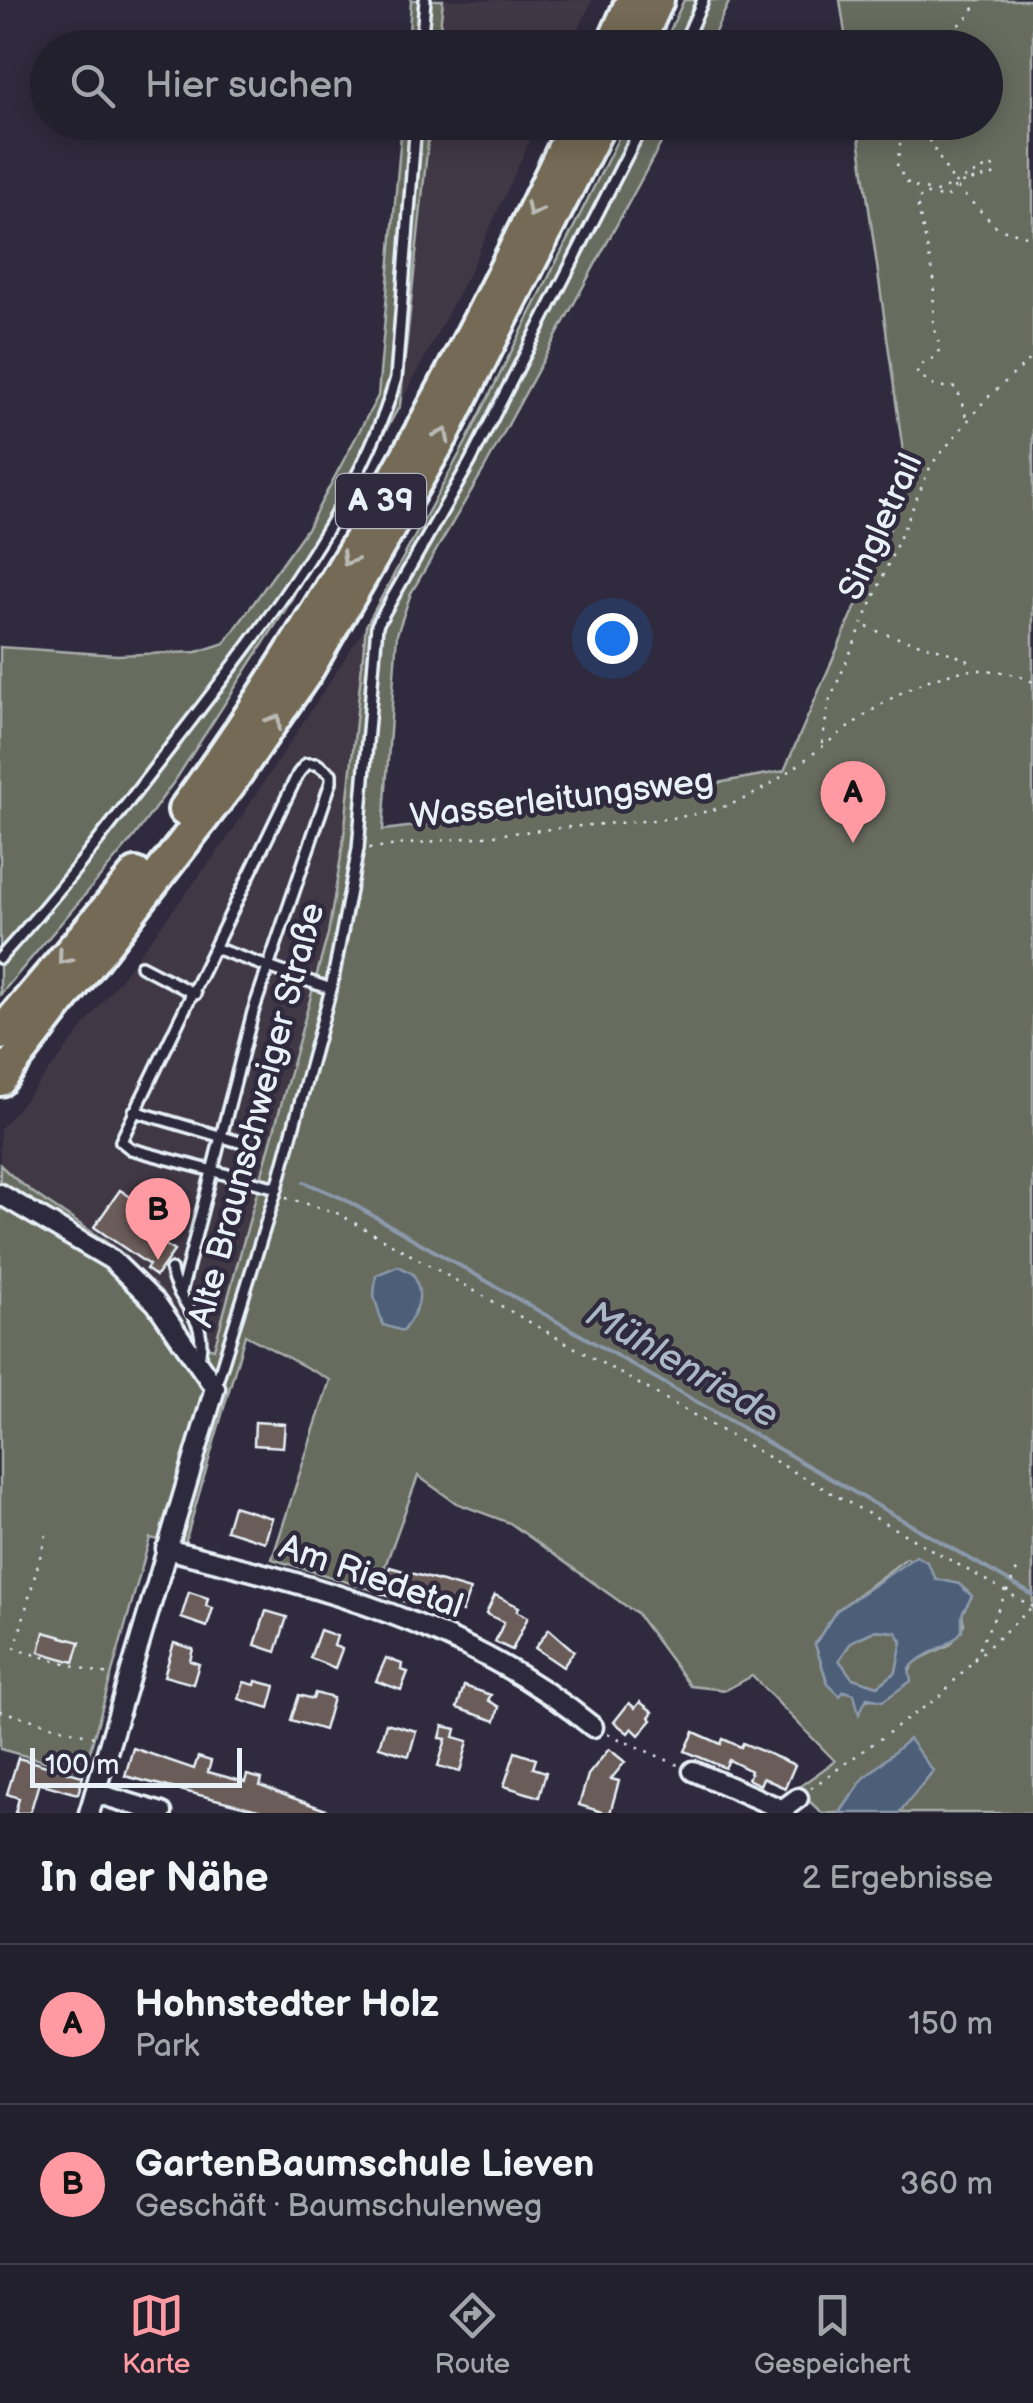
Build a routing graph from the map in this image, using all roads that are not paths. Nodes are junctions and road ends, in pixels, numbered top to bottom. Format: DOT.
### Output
graph roads {
  1 [pos="425,0"];
  2 [pos="632,0"];
  3 [pos="658,0"];
  4 [pos="703,0"];
  5 [pos="422,30"];
  6 [pos="619,30"];
  7 [pos="644,30"];
  8 [pos="690,30"];
  9 [pos="415,140"];
  10 [pos="567,140"];
  11 [pos="593,140"];
  12 [pos="635,140"];
  13 [pos="217,949"];
  14 [pos="0,958"];
  15 [pos="141,966"];
  16 [pos="271,968"];
  17 [pos="331,988"];
  18 [pos="195,994"];
  19 [pos="0,1034"];
  20 [pos="0,1080"];
  21 [pos="134,1112"];
  22 [pos="222,1134"];
  23 [pos="211,1170"];
  24 [pos="243,1178"];
  25 [pos="276,1192"];
  26 [pos="0,1194"];
  27 [pos="170,1270"];
  28 [pos="181,1292"];
  29 [pos="198,1366"];
  30 [pos="215,1388"];
  31 [pos="166,1548"];
  32 [pos="592,1727"];
  33 [pos="694,1771"];
  34 [pos="94,1793"];
  35 [pos="798,1798"];
  36 [pos="779,1811"];
  37 [pos="89,1813"];
  38 [pos="162,1813"];
  1 -- 5 [label="lane"];
  2 -- 6 [label="highway"];
  3 -- 7 [label="highway"];
  4 -- 8 [label="lane"];
  9 -- 14 [label="lane"];
  10 -- 19 [label="highway, A 39, one-way"];
  20 -- 11 [label="highway, A 39, one-way"];
  12 -- 17 [label="lane, Alte Braunschweiger Straße"];
  13 -- 16 [label="lane"];
  13 -- 16 [label="lane"];
  13 -- 18 [label="lane"];
  15 -- 18 [label="lane"];
  16 -- 17 [label="lane"];
  16 -- 22 [label="lane"];
  17 -- 25 [label="lane, Alte Braunschweiger Straße"];
  18 -- 21 [label="lane"];
  21 -- 22 [label="lane"];
  21 -- 23 [label="lane"];
  22 -- 23 [label="lane"];
  22 -- 24 [label="lane"];
  23 -- 24 [label="lane"];
  23 -- 28 [label="lane"];
  24 -- 25 [label="lane"];
  25 -- 30 [label="lane, Alte Braunschweiger Straße"];
  26 -- 29 [label="street"];
  27 -- 28 [label="lane"];
  28 -- 29 [label="lane"];
  29 -- 30 [label="street"];
  30 -- 31 [label="street, Alte Braunschweiger Straße"];
  31 -- 32 [label="street, Am Riedetal"];
  31 -- 34 [label="street, Alte Braunschweiger Straße"];
  33 -- 36 [label="street"];
  34 -- 37 [label="street, Alte Braunschweiger Straße"];
  34 -- 38 [label="street"];
  35 -- 36 [label="street"];
}
